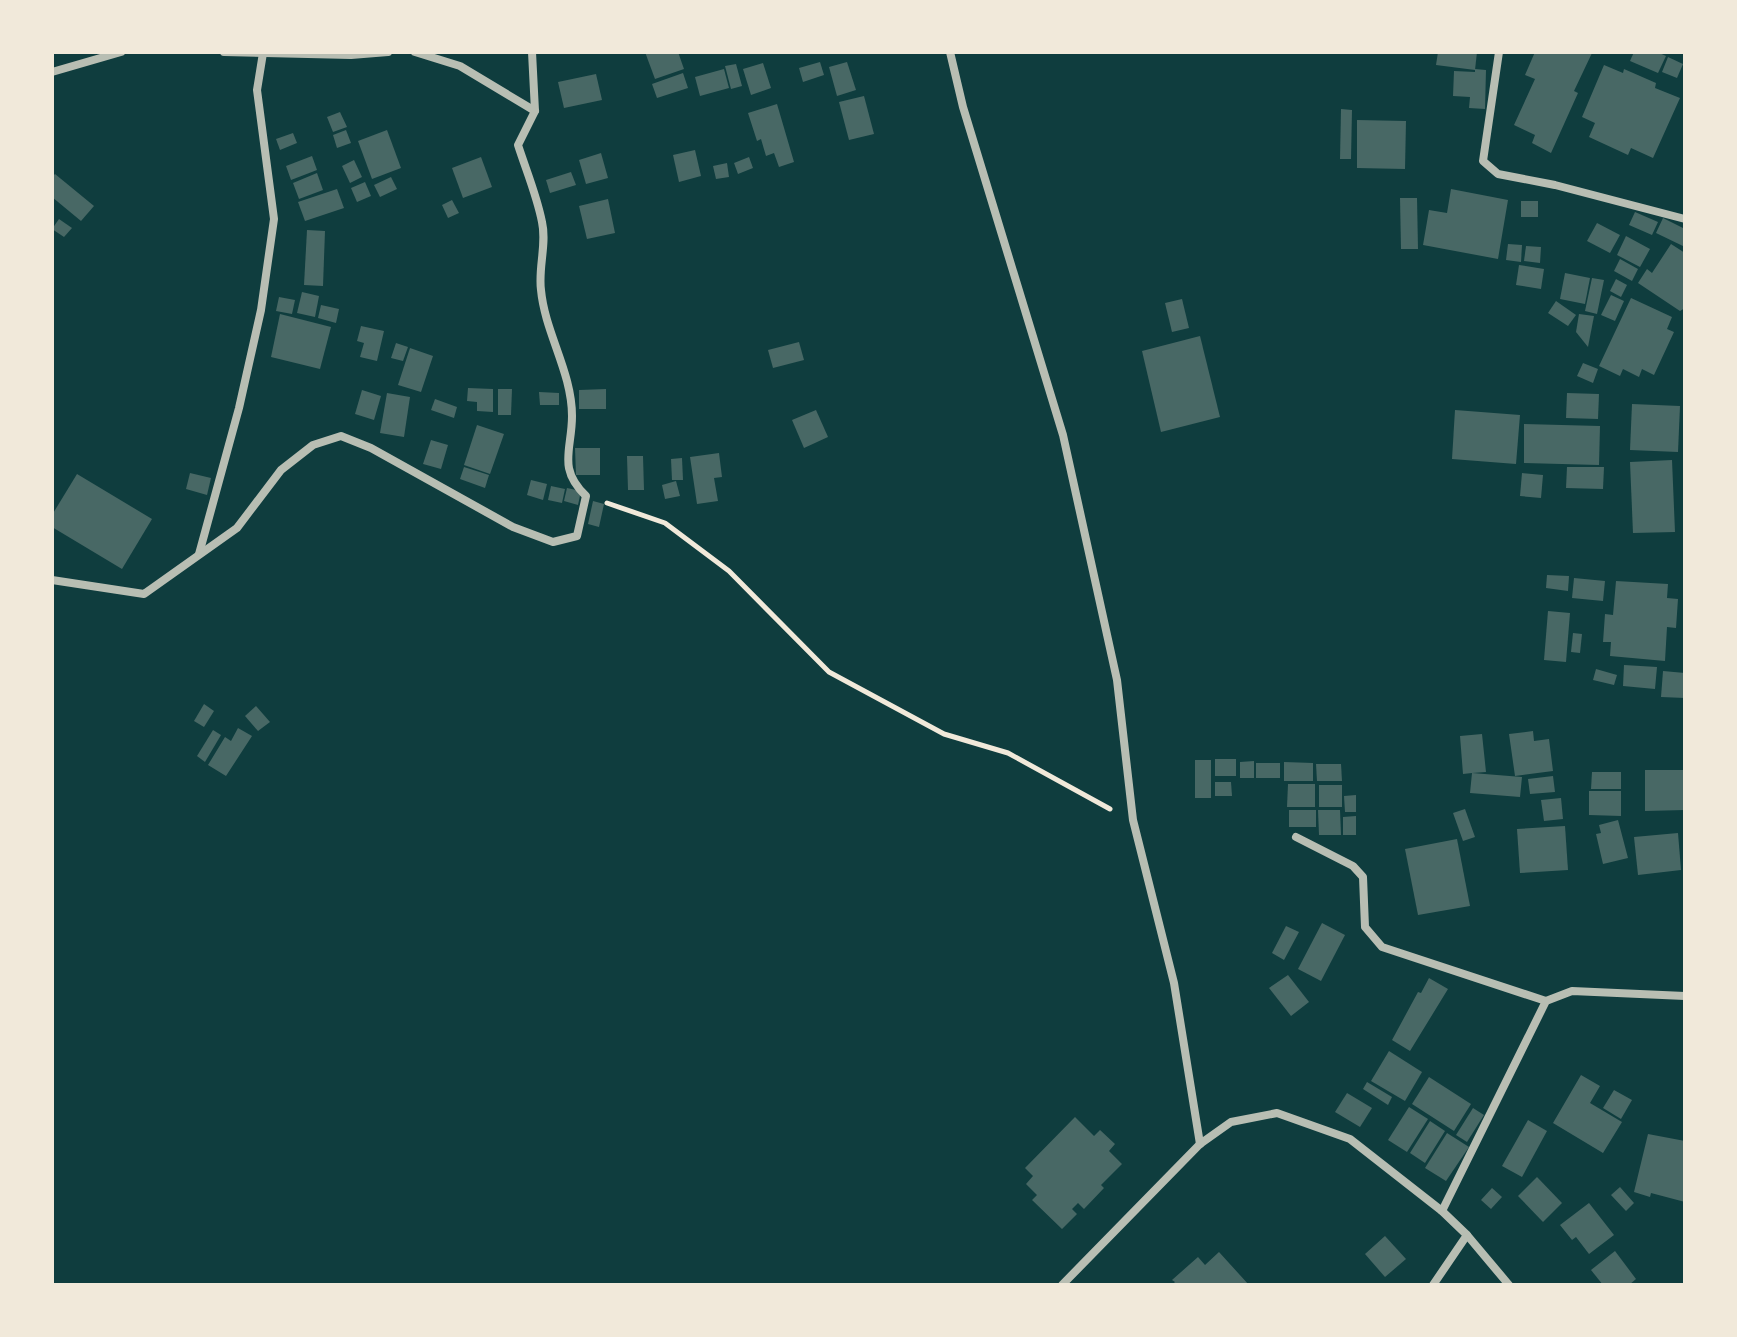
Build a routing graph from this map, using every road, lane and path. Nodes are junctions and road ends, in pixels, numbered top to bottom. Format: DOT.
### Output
graph roads {
  1 [pos="121,52"];
  2 [pos="224,52"];
  3 [pos="388,52"];
  4 [pos="415,52"];
  5 [pos="532,52"];
  6 [pos="950,52"];
  7 [pos="1499,52"];
  8 [pos="263,53"];
  9 [pos="52,72"];
  10 [pos="535,111"];
  11 [pos="1685,219"];
  12 [pos="586,496"];
  13 [pos="199,555"];
  14 [pos="52,580"];
  15 [pos="1133,820"];
  16 [pos="1296,837"];
  17 [pos="1685,996"];
  18 [pos="1546,1001"];
  19 [pos="1200,1144"];
  20 [pos="1442,1211"];
  21 [pos="1467,1235"];
  22 [pos="1062,1285"];
  23 [pos="1433,1285"];
  24 [pos="1509,1285"];
  1 -- 9 [label="street"];
  2 -- 8 [label="street"];
  3 -- 8 [label="street"];
  4 -- 10 [label="street"];
  5 -- 10 [label="street"];
  6 -- 15 [label="street"];
  7 -- 11 [label="street"];
  8 -- 13 [label="street"];
  10 -- 12 [label="street"];
  12 -- 13 [label="street"];
  12 -- 15 [label="path"];
  13 -- 14 [label="street"];
  15 -- 19 [label="street"];
  16 -- 18 [label="street"];
  17 -- 18 [label="street"];
  18 -- 20 [label="street"];
  19 -- 20 [label="street"];
  19 -- 22 [label="street"];
  20 -- 21 [label="street"];
  21 -- 23 [label="street"];
  21 -- 24 [label="street"];
}
